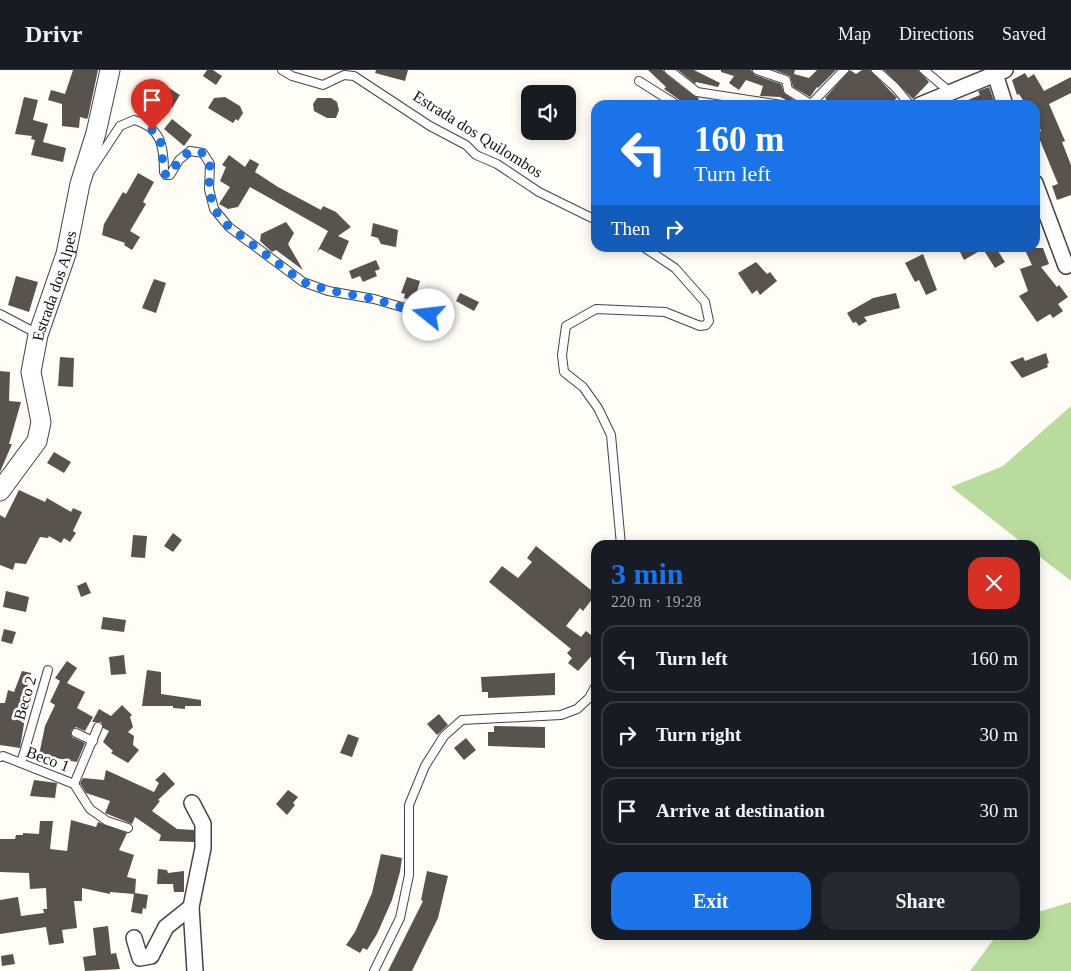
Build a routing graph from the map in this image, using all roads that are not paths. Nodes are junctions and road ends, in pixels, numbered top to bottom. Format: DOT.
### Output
graph roads {
  1 [pos="110,70"];
  2 [pos="282,70"];
  3 [pos="669,70"];
  4 [pos="757,70"];
  5 [pos="844,70"];
  6 [pos="876,70"];
  7 [pos="924,70"];
  8 [pos="1000,72"];
  9 [pos="639,81"];
  10 [pos="950,92"];
  11 [pos="669,100"];
  12 [pos="749,100"];
  13 [pos="805,100"];
  14 [pos="816,100"];
  15 [pos="906,100"];
  16 [pos="932,100"];
  17 [pos="1004,100"];
  18 [pos="80,184"];
  19 [pos="1040,196"];
  20 [pos="591,218"];
  21 [pos="651,252"];
  22 [pos="1066,266"];
  23 [pos="0,314"];
  24 [pos="429,315"];
  25 [pos="38,334"];
  26 [pos="0,491"];
  27 [pos="621,540"];
  28 [pos="48,670"];
  29 [pos="591,694"];
  30 [pos="98,727"];
  31 [pos="76,733"];
  32 [pos="93,741"];
  33 [pos="0,757"];
  34 [pos="20,763"];
  35 [pos="74,784"];
  36 [pos="192,803"];
  37 [pos="128,828"];
  38 [pos="191,907"];
  39 [pos="134,938"];
  40 [pos="195,971"];
  41 [pos="374,971"];
  1 -- 18 [label="street, Estrada dos Alpes"];
  2 -- 20 [label="lane, Estrada dos Quilombos"];
  3 -- 12 [label="lane"];
  4 -- 13 [label="lane"];
  5 -- 14 [label="lane"];
  6 -- 15 [label="lane"];
  7 -- 10 [label="lane"];
  8 -- 10 [label="street"];
  8 -- 17 [label="street"];
  9 -- 11 [label="lane"];
  10 -- 16 [label="street"];
  18 -- 24 [label="lane"];
  18 -- 25 [label="street, Estrada dos Alpes"];
  19 -- 22 [label="street"];
  21 -- 27 [label="lane"];
  23 -- 25 [label="lane"];
  25 -- 26 [label="street, Estrada dos Alpes"];
  28 -- 34 [label="lane, Beco 2"];
  29 -- 41 [label="lane"];
  30 -- 32 [label="lane"];
  31 -- 32 [label="lane"];
  32 -- 35 [label="lane"];
  33 -- 34 [label="lane, Beco 1"];
  34 -- 35 [label="lane, Beco 1"];
  35 -- 37 [label="lane, Beco 1"];
  36 -- 38 [label="street"];
  38 -- 39 [label="street"];
  38 -- 40 [label="street"];
}
